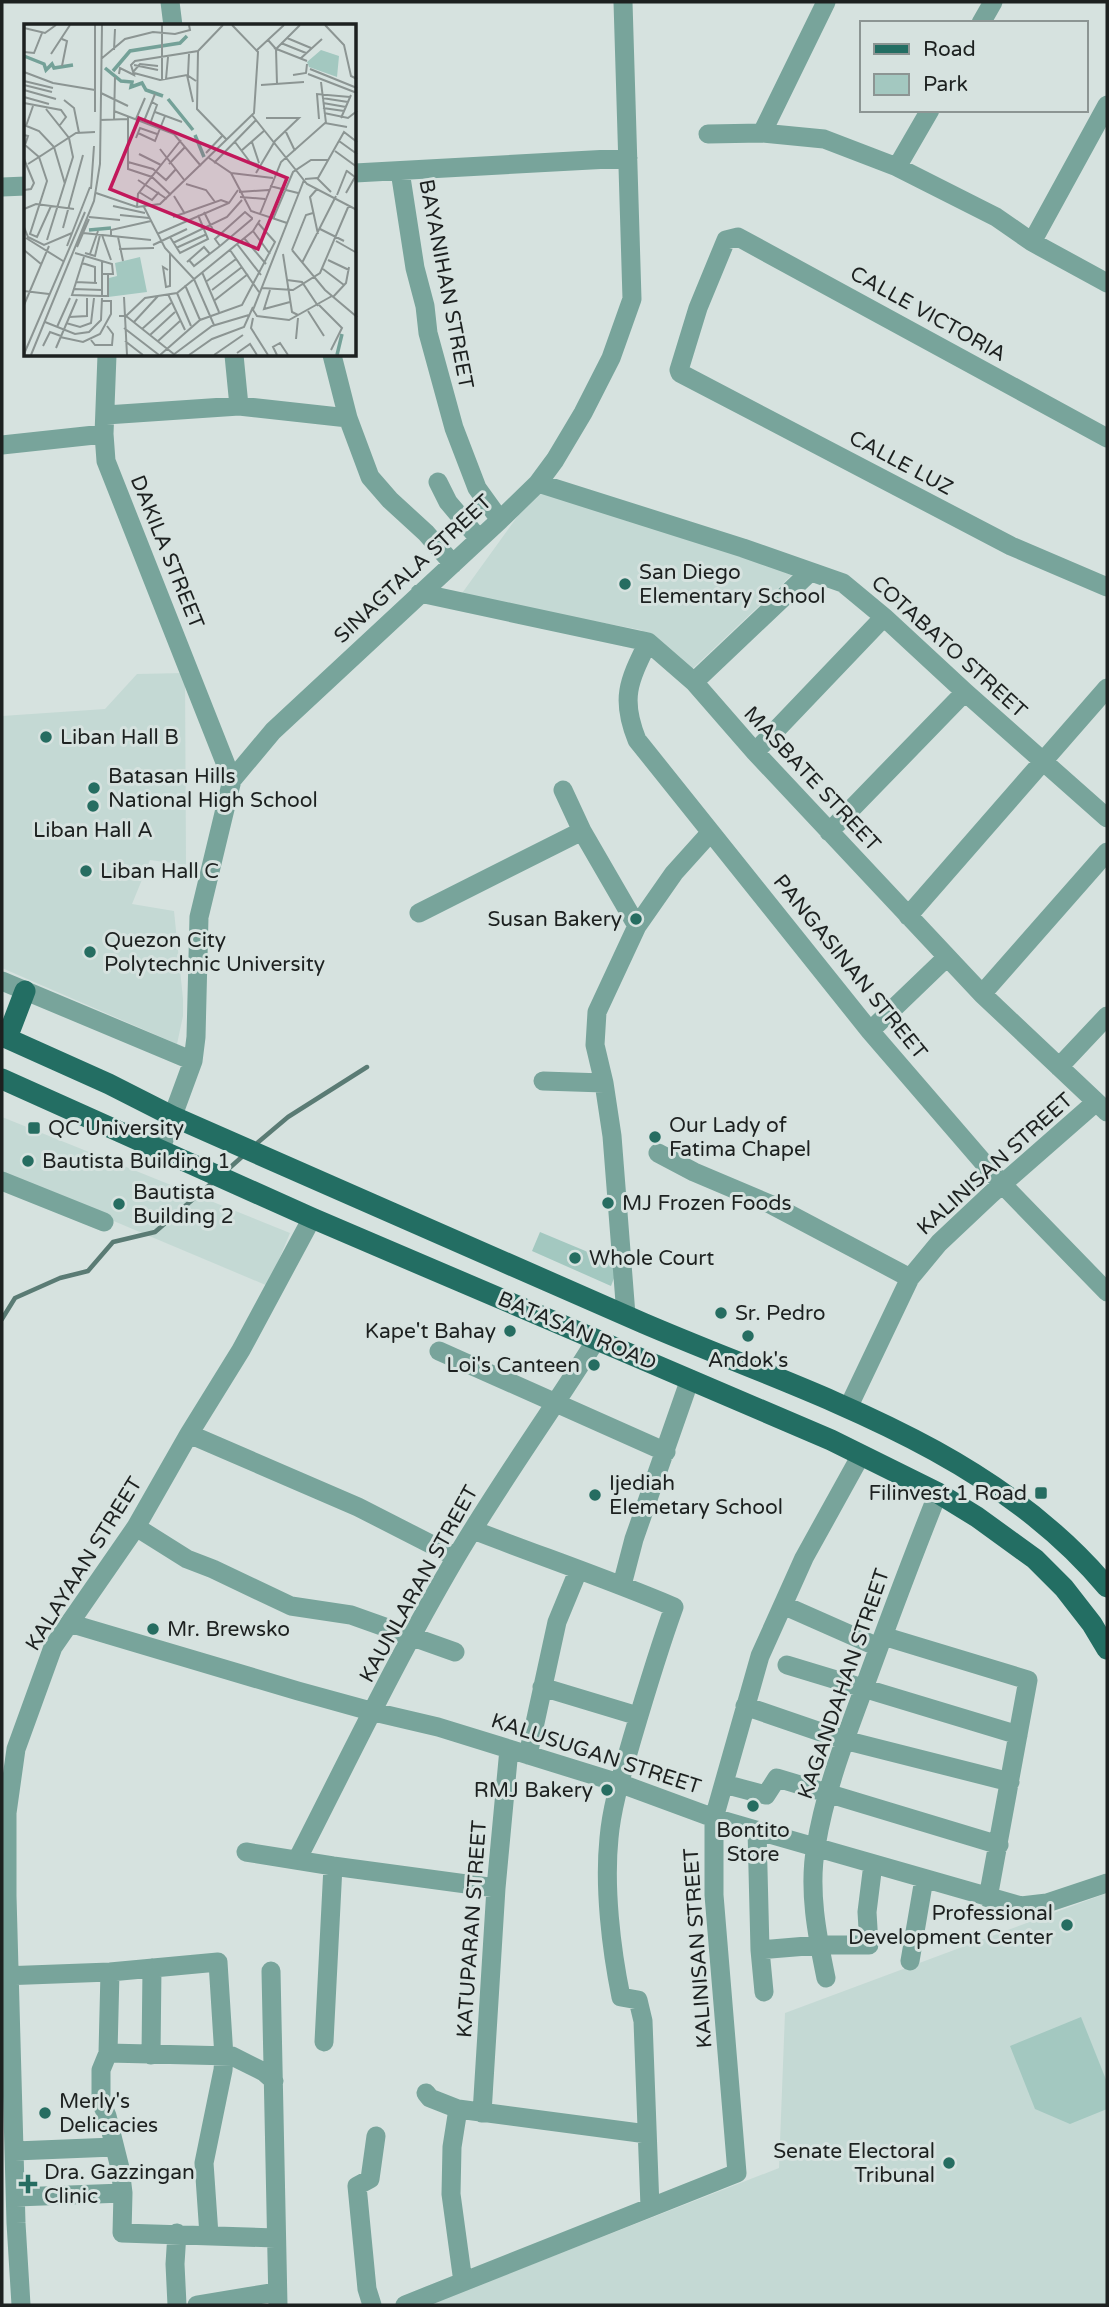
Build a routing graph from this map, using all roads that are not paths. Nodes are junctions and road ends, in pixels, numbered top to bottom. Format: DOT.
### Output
graph roads {
  1 [pos="170,2"];
  2 [pos="623,2"];
  3 [pos="826,2"];
  4 [pos="993,2"];
  5 [pos="982,21"];
  6 [pos="173,24"];
  7 [pos="1107,105"];
  8 [pos="929,112"];
  9 [pos="762,132"];
  10 [pos="708,134"];
  11 [pos="628,158"];
  12 [pos="897,167"];
  13 [pos="400,171"];
  14 [pos="357,173"];
  15 [pos="24,186"];
  16 [pos="2,187"];
  17 [pos="1032,242"];
  18 [pos="1107,283"];
  19 [pos="107,357"];
  20 [pos="234,357"];
  21 [pos="333,357"];
  22 [pos="679,370"];
  23 [pos="239,406"];
  24 [pos="348,418"];
  25 [pos="105,424"];
  26 [pos="1107,438"];
  27 [pos="2,445"];
  28 [pos="438,482"];
  29 [pos="538,483"];
  30 [pos="500,520"];
  31 [pos="479,540"];
  32 [pos="453,564"];
  33 [pos="810,573"];
  34 [pos="1107,587"];
  35 [pos="420,593"];
  36 [pos="884,617"];
  37 [pos="648,642"];
  38 [pos="694,682"];
  39 [pos="1107,688"];
  40 [pos="965,692"];
  41 [pos="755,752"];
  42 [pos="1045,762"];
  43 [pos="232,780"];
  44 [pos="563,790"];
  45 [pos="1107,818"];
  46 [pos="582,831"];
  47 [pos="829,832"];
  48 [pos="710,833"];
  49 [pos="1107,852"];
  50 [pos="419,913"];
  51 [pos="908,916"];
  52 [pos="637,926"];
  53 [pos="947,957"];
  54 [pos="2,981"];
  55 [pos="25,991"];
  56 [pos="982,994"];
  57 [pos="1107,1016"];
  58 [pos="870,1031"];
  59 [pos="4,1037"];
  60 [pos="193,1061"];
  61 [pos="1059,1067"];
  62 [pos="2,1079"];
  63 [pos="543,1081"];
  64 [pos="604,1083"];
  65 [pos="1102,1107"];
  66 [pos="172,1116"];
  67 [pos="161,1148"];
  68 [pos="658,1153"];
  69 [pos="2,1181"];
  70 [pos="1002,1184"];
  71 [pos="312,1217"];
  72 [pos="104,1222"];
  73 [pos="909,1278"];
  74 [pos="1107,1292"];
  75 [pos="626,1315"];
  76 [pos="596,1340"];
  77 [pos="439,1351"];
  78 [pos="690,1378"];
  79 [pos="557,1403"];
  80 [pos="848,1408"];
  81 [pos="189,1434"];
  82 [pos="666,1452"];
  83 [pos="861,1455"];
  84 [pos="938,1493"];
  85 [pos="136,1527"];
  86 [pos="473,1530"];
  87 [pos="456,1557"];
  88 [pos="578,1571"];
  89 [pos="622,1585"];
  90 [pos="1107,1587"];
  91 [pos="783,1605"];
  92 [pos="69,1623"];
  93 [pos="413,1636"];
  94 [pos="881,1641"];
  95 [pos="1107,1649"];
  96 [pos="455,1652"];
  97 [pos="786,1665"];
  98 [pos="542,1687"];
  99 [pos="863,1689"];
  100 [pos="745,1706"];
  101 [pos="373,1712"];
  102 [pos="638,1716"];
  103 [pos="1018,1735"];
  104 [pos="844,1740"];
  105 [pos="519,1752"];
  106 [pos="1010,1782"];
  107 [pos="619,1783"];
  108 [pos="724,1784"];
  109 [pos="828,1792"];
  110 [pos="714,1818"];
  111 [pos="757,1830"];
  112 [pos="999,1845"];
  113 [pos="815,1847"];
  114 [pos="246,1852"];
  115 [pos="297,1860"];
  116 [pos="873,1864"];
  117 [pos="334,1866"];
  118 [pos="924,1879"];
  119 [pos="1107,1883"];
  120 [pos="496,1888"];
  121 [pos="988,1898"];
  122 [pos="819,1945"];
  123 [pos="760,1950"];
  124 [pos="910,1961"];
  125 [pos="152,1968"];
  126 [pos="271,1971"];
  127 [pos="110,1972"];
  128 [pos="6,1976"];
  129 [pos="826,1978"];
  130 [pos="764,1992"];
  131 [pos="324,2042"];
  132 [pos="108,2053"];
  133 [pos="151,2055"];
  134 [pos="224,2056"];
  135 [pos="274,2081"];
  136 [pos="426,2093"];
  137 [pos="458,2109"];
  138 [pos="482,2113"];
  139 [pos="8,2121"];
  140 [pos="647,2134"];
  141 [pos="376,2137"];
  142 [pos="114,2147"];
  143 [pos="10,2159"];
  144 [pos="124,2193"];
  145 [pos="16,2197"];
  146 [pos="650,2207"];
  147 [pos="9,2223"];
  148 [pos="177,2233"];
  149 [pos="209,2235"];
  150 [pos="275,2238"];
  151 [pos="463,2281"];
  152 [pos="277,2299"];
  153 [pos="21,2305"];
  154 [pos="177,2305"];
  155 [pos="197,2305"];
  156 [pos="372,2305"];
  157 [pos="405,2305"];
  1 -- 6 [label="street"];
  2 -- 11 [label="street, SINAGTALA STREET"];
  3 -- 9 [label="street"];
  4 -- 5 [label="street"];
  7 -- 17 [label="street"];
  8 -- 12 [label="street"];
  9 -- 10 [label="street"];
  9 -- 12 [label="street"];
  11 -- 13 [label="street"];
  11 -- 29 [label="street, SINAGTALA STREET"];
  12 -- 17 [label="street"];
  13 -- 14 [label="street"];
  13 -- 30 [label="street, BAYANIHAN STREET"];
  15 -- 16 [label="street"];
  17 -- 18 [label="street"];
  19 -- 25 [label="street, DAKILA STREET"];
  20 -- 23 [label="street"];
  21 -- 24 [label="street"];
  22 -- 26 [label="street, CALLE VICTORIA"];
  22 -- 34 [label="street, CALLE LUZ"];
  23 -- 24 [label="street"];
  23 -- 25 [label="street"];
  24 -- 32 [label="street"];
  25 -- 27 [label="street"];
  25 -- 43 [label="street, DAKILA STREET"];
  28 -- 31 [label="street"];
  29 -- 30 [label="street, SINAGTALA STREET"];
  29 -- 33 [label="street, COTABATO STREET"];
  30 -- 31 [label="street, SINAGTALA STREET"];
  31 -- 32 [label="street, SINAGTALA STREET"];
  32 -- 35 [label="street, SINAGTALA STREET"];
  33 -- 36 [label="street, COTABATO STREET"];
  33 -- 38 [label="street"];
  35 -- 37 [label="street, MASBATE STREET"];
  35 -- 43 [label="street, SINAGTALA STREET"];
  36 -- 40 [label="street, COTABATO STREET"];
  36 -- 41 [label="street"];
  37 -- 38 [label="street, MASBATE STREET"];
  37 -- 48 [label="street, PANGASINAN STREET"];
  38 -- 41 [label="street, MASBATE STREET"];
  39 -- 42 [label="street"];
  40 -- 42 [label="street, COTABATO STREET"];
  40 -- 47 [label="street"];
  41 -- 47 [label="street, MASBATE STREET"];
  42 -- 45 [label="street, COTABATO STREET"];
  42 -- 51 [label="street"];
  43 -- 60 [label="street, SINAGTALA STREET"];
  44 -- 46 [label="street"];
  46 -- 50 [label="street"];
  46 -- 52 [label="street"];
  47 -- 51 [label="street, MASBATE STREET"];
  48 -- 52 [label="street"];
  48 -- 58 [label="street, PANGASINAN STREET"];
  49 -- 56 [label="street"];
  51 -- 53 [label="street, MASBATE STREET"];
  52 -- 64 [label="street"];
  53 -- 56 [label="street, MASBATE STREET"];
  53 -- 58 [label="street"];
  54 -- 55 [label="street"];
  55 -- 59 [label="main road"];
  55 -- 60 [label="street"];
  56 -- 61 [label="street, MASBATE STREET"];
  57 -- 61 [label="street"];
  58 -- 70 [label="street, PANGASINAN STREET"];
  59 -- 66 [label="main road, BATASAN ROAD"];
  60 -- 66 [label="street, SINAGTALA STREET"];
  61 -- 65 [label="street, MASBATE STREET"];
  62 -- 67 [label="main road, BATASAN ROAD"];
  63 -- 64 [label="street"];
  64 -- 75 [label="street"];
  65 -- 70 [label="street, KALINISAN STREET"];
  66 -- 67 [label="street, SINAGTALA STREET"];
  66 -- 75 [label="main road, BATASAN ROAD"];
  67 -- 71 [label="main road, BATASAN ROAD"];
  68 -- 73 [label="street"];
  69 -- 72 [label="street"];
  70 -- 73 [label="street, KALINISAN STREET"];
  70 -- 74 [label="street, PANGASINAN STREET"];
  71 -- 76 [label="main road, BATASAN ROAD"];
  71 -- 81 [label="street, KALAYAAN STREET"];
  73 -- 80 [label="street, KALINISAN STREET"];
  75 -- 80 [label="main road, BATASAN ROAD"];
  76 -- 78 [label="main road, BATASAN ROAD"];
  76 -- 79 [label="street, KAUNLARAN STREET"];
  77 -- 79 [label="street"];
  78 -- 82 [label="street"];
  78 -- 83 [label="main road, BATASAN ROAD"];
  79 -- 82 [label="street"];
  79 -- 86 [label="street, KAUNLARAN STREET"];
  80 -- 90 [label="main road, BATASAN ROAD"];
  81 -- 85 [label="street, KALAYAAN STREET"];
  81 -- 87 [label="street"];
  82 -- 89 [label="street"];
  83 -- 84 [label="main road, BATASAN ROAD"];
  83 -- 91 [label="street, KALINISAN STREET"];
  84 -- 94 [label="street, KAGANDAHAN STREET"];
  84 -- 95 [label="main road, BATASAN ROAD"];
  85 -- 92 [label="street, KALAYAAN STREET"];
  85 -- 93 [label="street"];
  86 -- 87 [label="street, KAUNLARAN STREET"];
  86 -- 88 [label="street"];
  87 -- 93 [label="street, KAUNLARAN STREET"];
  88 -- 89 [label="street"];
  88 -- 98 [label="street, KATUPARAN STREET"];
  89 -- 102 [label="street"];
  91 -- 94 [label="street"];
  91 -- 100 [label="street, KALINISAN STREET"];
  92 -- 101 [label="street, KALUSUGAN STREET"];
  92 -- 128 [label="street, KALAYAAN STREET"];
  93 -- 96 [label="street"];
  93 -- 101 [label="street, KAUNLARAN STREET"];
  94 -- 99 [label="street, KAGANDAHAN STREET"];
  94 -- 103 [label="street"];
  97 -- 99 [label="street"];
  98 -- 102 [label="street"];
  98 -- 105 [label="street, KATUPARAN STREET"];
  99 -- 103 [label="street"];
  99 -- 104 [label="street, KAGANDAHAN STREET"];
  100 -- 104 [label="street"];
  100 -- 108 [label="street, KALINISAN STREET"];
  101 -- 105 [label="street, KALUSUGAN STREET"];
  101 -- 115 [label="street, KAUNLARAN STREET"];
  102 -- 107 [label="street"];
  103 -- 106 [label="street"];
  104 -- 106 [label="street"];
  104 -- 109 [label="street, KAGANDAHAN STREET"];
  105 -- 107 [label="street, KALUSUGAN STREET"];
  105 -- 120 [label="street, KATUPARAN STREET"];
  106 -- 112 [label="street"];
  107 -- 110 [label="street, KALUSUGAN STREET"];
  107 -- 140 [label="street"];
  108 -- 109 [label="street"];
  108 -- 110 [label="street, KALINISAN STREET"];
  109 -- 112 [label="street"];
  109 -- 113 [label="street, KAGANDAHAN STREET"];
  110 -- 111 [label="street, KALUSUGAN STREET"];
  110 -- 146 [label="street, KALINISAN STREET"];
  111 -- 113 [label="street, KALUSUGAN STREET"];
  111 -- 123 [label="street"];
  112 -- 121 [label="street"];
  113 -- 116 [label="street, KALUSUGAN STREET"];
  113 -- 122 [label="street, KAGANDAHAN STREET"];
  114 -- 115 [label="street"];
  115 -- 117 [label="street"];
  116 -- 118 [label="street, KALUSUGAN STREET"];
  116 -- 122 [label="street"];
  117 -- 120 [label="street"];
  117 -- 131 [label="street"];
  118 -- 121 [label="street, KALUSUGAN STREET"];
  118 -- 124 [label="street"];
  119 -- 121 [label="street, KALUSUGAN STREET"];
  120 -- 138 [label="street, KATUPARAN STREET"];
  122 -- 123 [label="street"];
  122 -- 129 [label="street, KAGANDAHAN STREET"];
  123 -- 130 [label="street"];
  125 -- 127 [label="street"];
  125 -- 133 [label="street"];
  125 -- 134 [label="street"];
  126 -- 135 [label="street"];
  127 -- 128 [label="street"];
  127 -- 132 [label="street"];
  128 -- 139 [label="street, KALAYAAN STREET"];
  132 -- 133 [label="street"];
  132 -- 142 [label="street"];
  133 -- 134 [label="street"];
  134 -- 135 [label="street"];
  134 -- 149 [label="street"];
  135 -- 150 [label="street"];
  136 -- 137 [label="street"];
  137 -- 138 [label="street"];
  137 -- 151 [label="street"];
  138 -- 140 [label="street"];
  139 -- 143 [label="street, KALAYAAN STREET"];
  140 -- 146 [label="street"];
  141 -- 156 [label="street"];
  142 -- 143 [label="street"];
  142 -- 144 [label="street"];
  143 -- 145 [label="street, KALAYAAN STREET"];
  144 -- 145 [label="street"];
  144 -- 148 [label="street"];
  145 -- 147 [label="street, KALAYAAN STREET"];
  146 -- 151 [label="street"];
  147 -- 153 [label="street, KALAYAAN STREET"];
  148 -- 149 [label="street"];
  148 -- 154 [label="street"];
  149 -- 150 [label="street"];
  150 -- 152 [label="street"];
  151 -- 157 [label="street"];
  152 -- 155 [label="street"];
}
